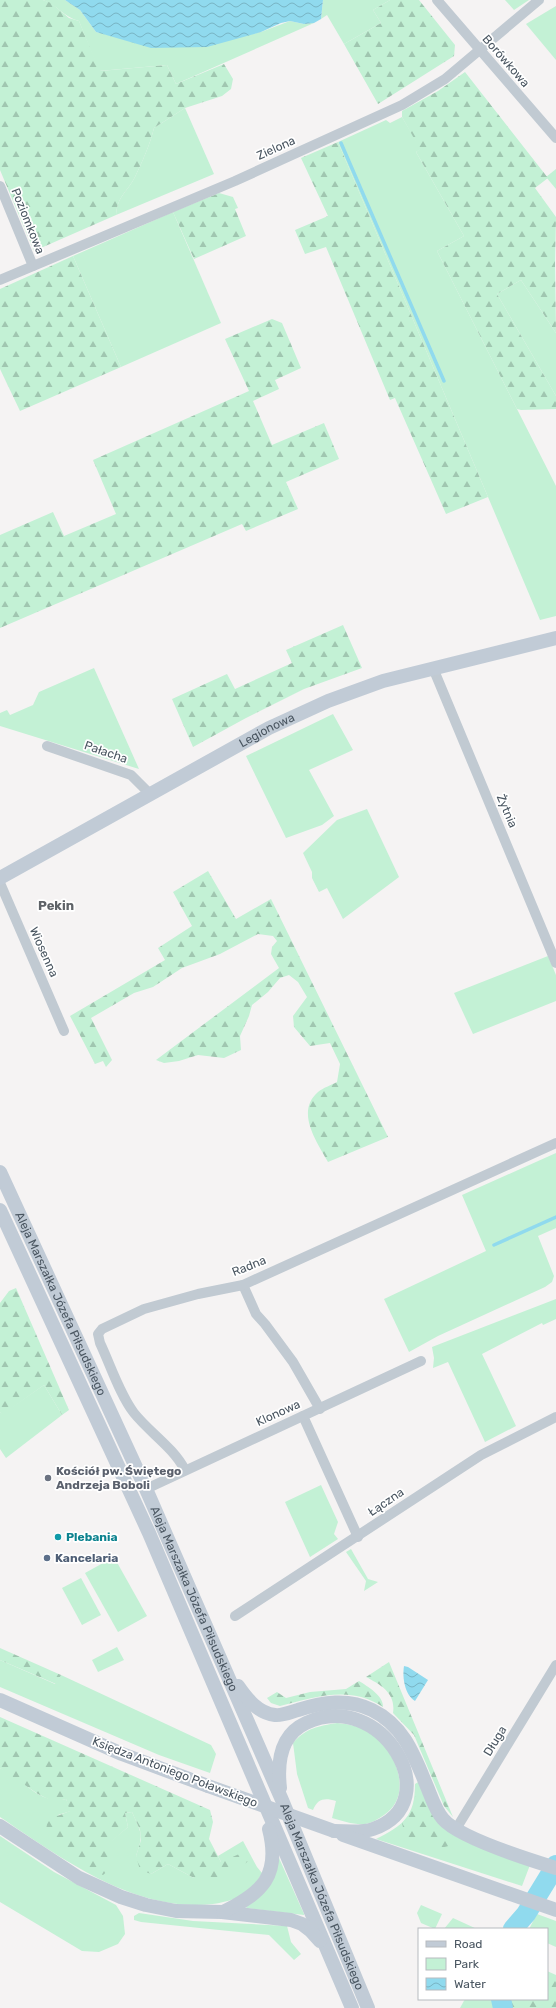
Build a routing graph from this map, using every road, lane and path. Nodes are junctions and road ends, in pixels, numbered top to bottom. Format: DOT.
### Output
graph roads {
  1 [pos="437,0"];
  2 [pos="539,0"];
  3 [pos="479,50"];
  4 [pos="556,138"];
  5 [pos="0,186"];
  6 [pos="33,266"];
  7 [pos="0,280"];
  8 [pos="556,638"];
  9 [pos="433,668"];
  10 [pos="47,746"];
  11 [pos="149,793"];
  12 [pos="0,878"];
  13 [pos="0,883"];
  14 [pos="556,964"];
  15 [pos="64,1031"];
  16 [pos="556,1143"];
  17 [pos="0,1172"];
  18 [pos="0,1210"];
  19 [pos="243,1284"];
  20 [pos="421,1361"];
  21 [pos="320,1409"];
  22 [pos="303,1416"];
  23 [pos="556,1417"];
  24 [pos="185,1470"];
  25 [pos="146,1490"];
  26 [pos="358,1537"];
  27 [pos="235,1616"];
  28 [pos="222,1663"];
  29 [pos="556,1665"];
  30 [pos="0,1700"];
  31 [pos="0,1706"];
  32 [pos="19,1709"];
  33 [pos="258,1787"];
  34 [pos="282,1800"];
  35 [pos="0,1826"];
  36 [pos="456,1830"];
  37 [pos="334,1831"];
  38 [pos="556,1868"];
  39 [pos="556,1910"];
  40 [pos="222,1912"];
  41 [pos="326,1949"];
  42 [pos="352,2008"];
  43 [pos="368,2008"];
  1 -- 3 [label="street, Borówkowa"];
  2 -- 3 [label="street, Zielona"];
  3 -- 4 [label="street, Borówkowa"];
  3 -- 6 [label="street, Zielona"];
  5 -- 6 [label="street, Poziomkowa"];
  6 -- 7 [label="street, Zielona"];
  8 -- 9 [label="main road, Legionowa"];
  9 -- 11 [label="main road, Legionowa"];
  9 -- 14 [label="street, Żytnia"];
  10 -- 11 [label="street, Pałacha"];
  11 -- 12 [label="main road, Legionowa"];
  13 -- 15 [label="street, Wiosenna"];
  16 -- 19 [label="street, Radna"];
  17 -- 25 [label="main road, Aleja Marszałka Józefa Piłsudskiego"];
  18 -- 33 [label="main road, Aleja Marszałka Józefa Piłsudskiego"];
  19 -- 21 [label="street"];
  19 -- 24 [label="street, Radna"];
  20 -- 21 [label="street, Klonowa"];
  21 -- 22 [label="street, Klonowa"];
  22 -- 24 [label="street, Klonowa"];
  22 -- 26 [label="street"];
  23 -- 26 [label="street, Łączna"];
  24 -- 25 [label="street, Klonowa"];
  25 -- 28 [label="main road, Aleja Marszałka Józefa Piłsudskiego"];
  26 -- 27 [label="street, Łączna"];
  28 -- 34 [label="main road, Aleja Marszałka Józefa Piłsudskiego"];
  28 -- 36 [label="main road"];
  29 -- 36 [label="street, Długa"];
  30 -- 32 [label="main road, Księdza Antoniego Poławskiego"];
  31 -- 32 [label="main road"];
  32 -- 37 [label="main road, Księdza Antoniego Poławskiego, bridge"];
  33 -- 40 [label="main road"];
  33 -- 41 [label="main road, Aleja Marszałka Józefa Piłsudskiego"];
  34 -- 37 [label="main road"];
  34 -- 43 [label="main road, Aleja Marszałka Józefa Piłsudskiego"];
  35 -- 40 [label="main road"];
  36 -- 38 [label="main road"];
  37 -- 39 [label="main road, Księdza Antoniego Poławskiego"];
  40 -- 41 [label="main road"];
  41 -- 42 [label="main road, Aleja Marszałka Józefa Piłsudskiego"];
}
